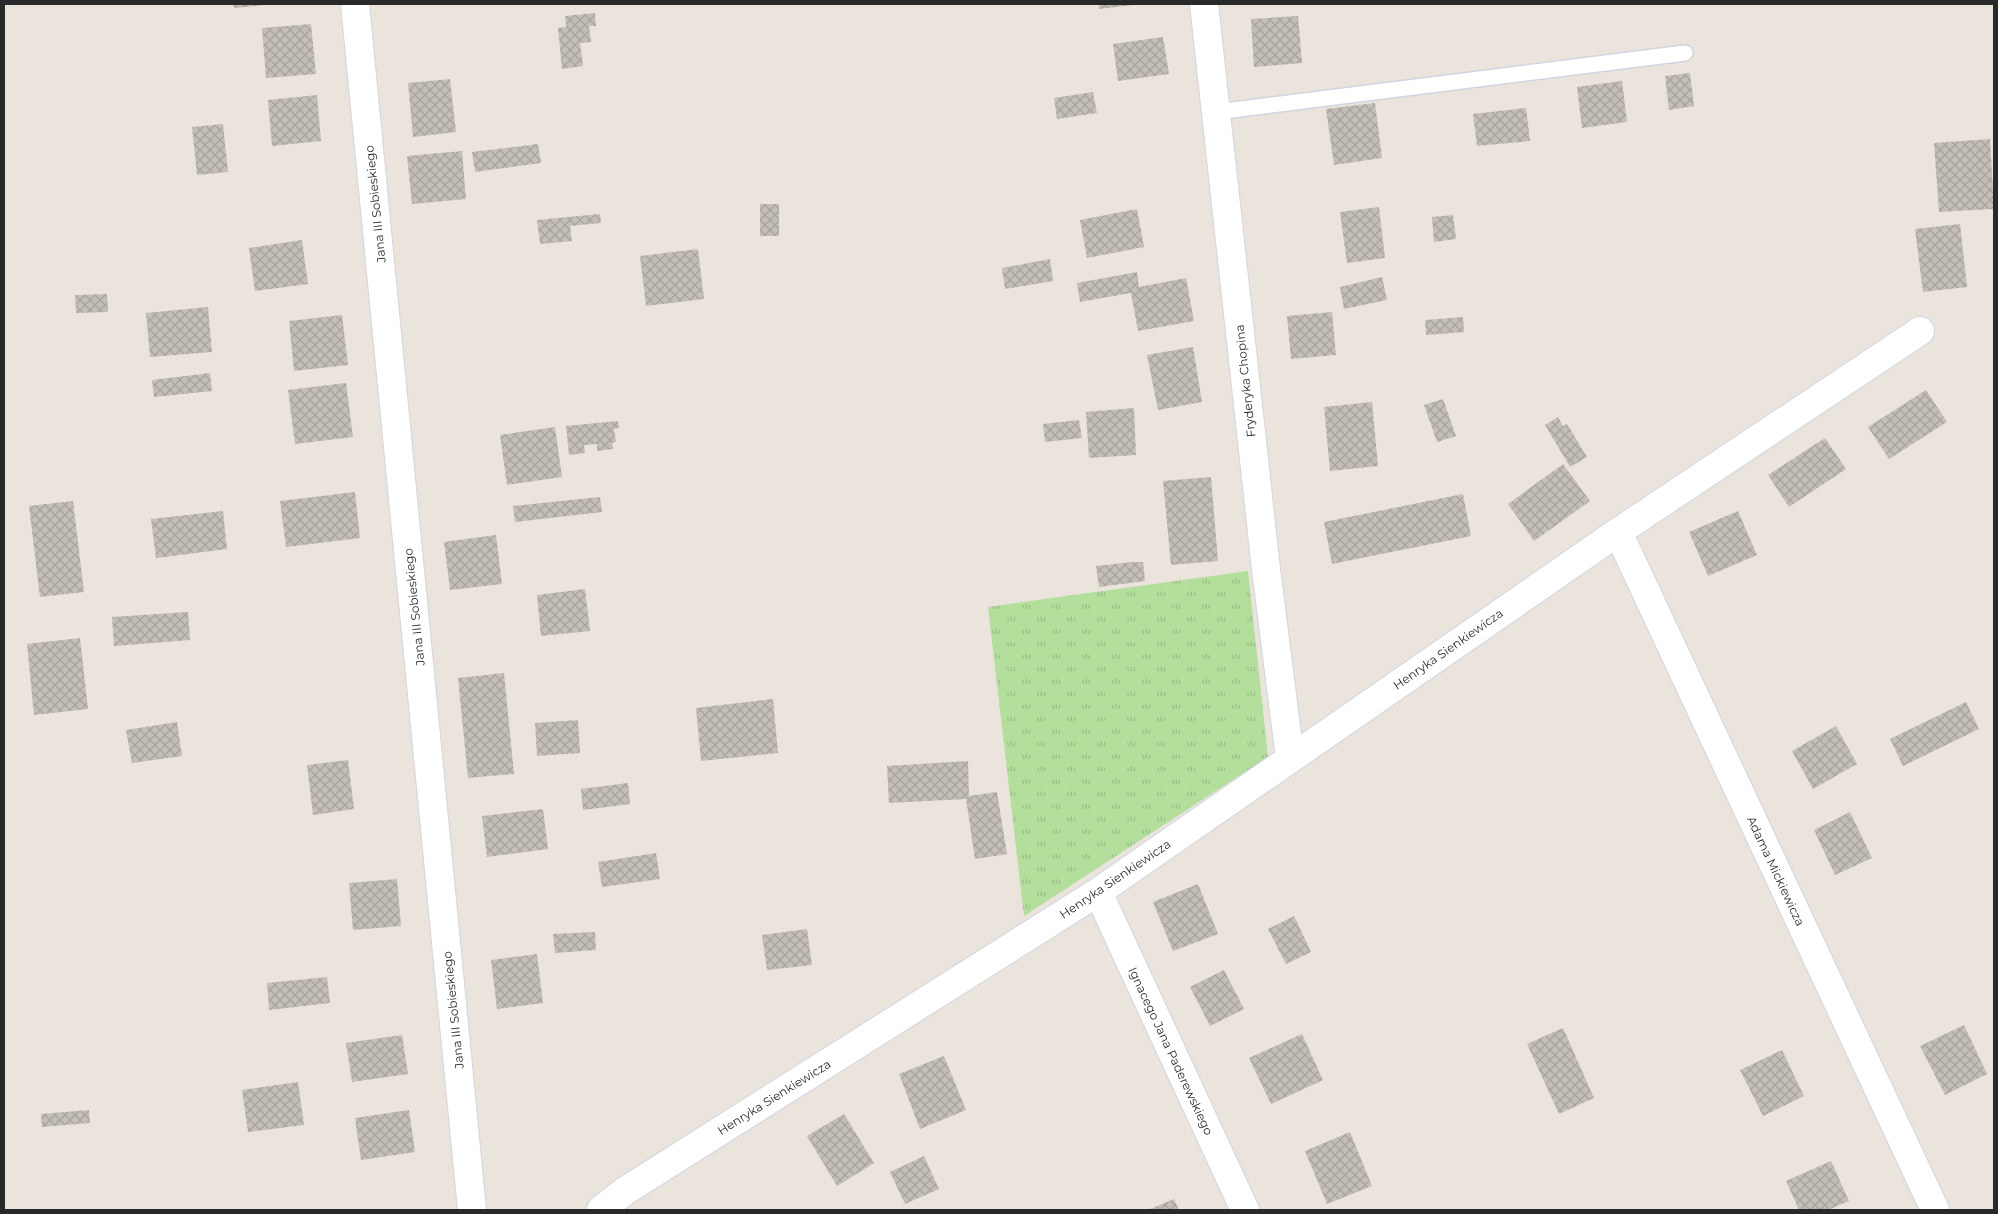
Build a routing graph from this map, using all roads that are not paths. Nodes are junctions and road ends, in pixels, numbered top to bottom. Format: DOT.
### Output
graph roads {
  1 [pos="355,4"];
  2 [pos="1204,4"];
  3 [pos="1685,53"];
  4 [pos="1216,112"];
  5 [pos="1920,331"];
  6 [pos="1618,532"];
  7 [pos="1290,758"];
  8 [pos="1098,892"];
  9 [pos="472,1210"];
  10 [pos="601,1210"];
  11 [pos="1245,1210"];
  12 [pos="1934,1210"];
  1 -- 9 [label="street, Jana III Sobieskiego"];
  2 -- 4 [label="street, Fryderyka Chopina"];
  3 -- 4 [label="lane"];
  4 -- 7 [label="street, Fryderyka Chopina"];
  5 -- 6 [label="street, Henryka Sienkiewicza"];
  6 -- 7 [label="street, Henryka Sienkiewicza"];
  6 -- 12 [label="street, Adama Mickiewicza"];
  7 -- 8 [label="street, Henryka Sienkiewicza"];
  8 -- 10 [label="street, Henryka Sienkiewicza"];
  8 -- 11 [label="street, Ignacego Jana Paderewskiego"];
}
